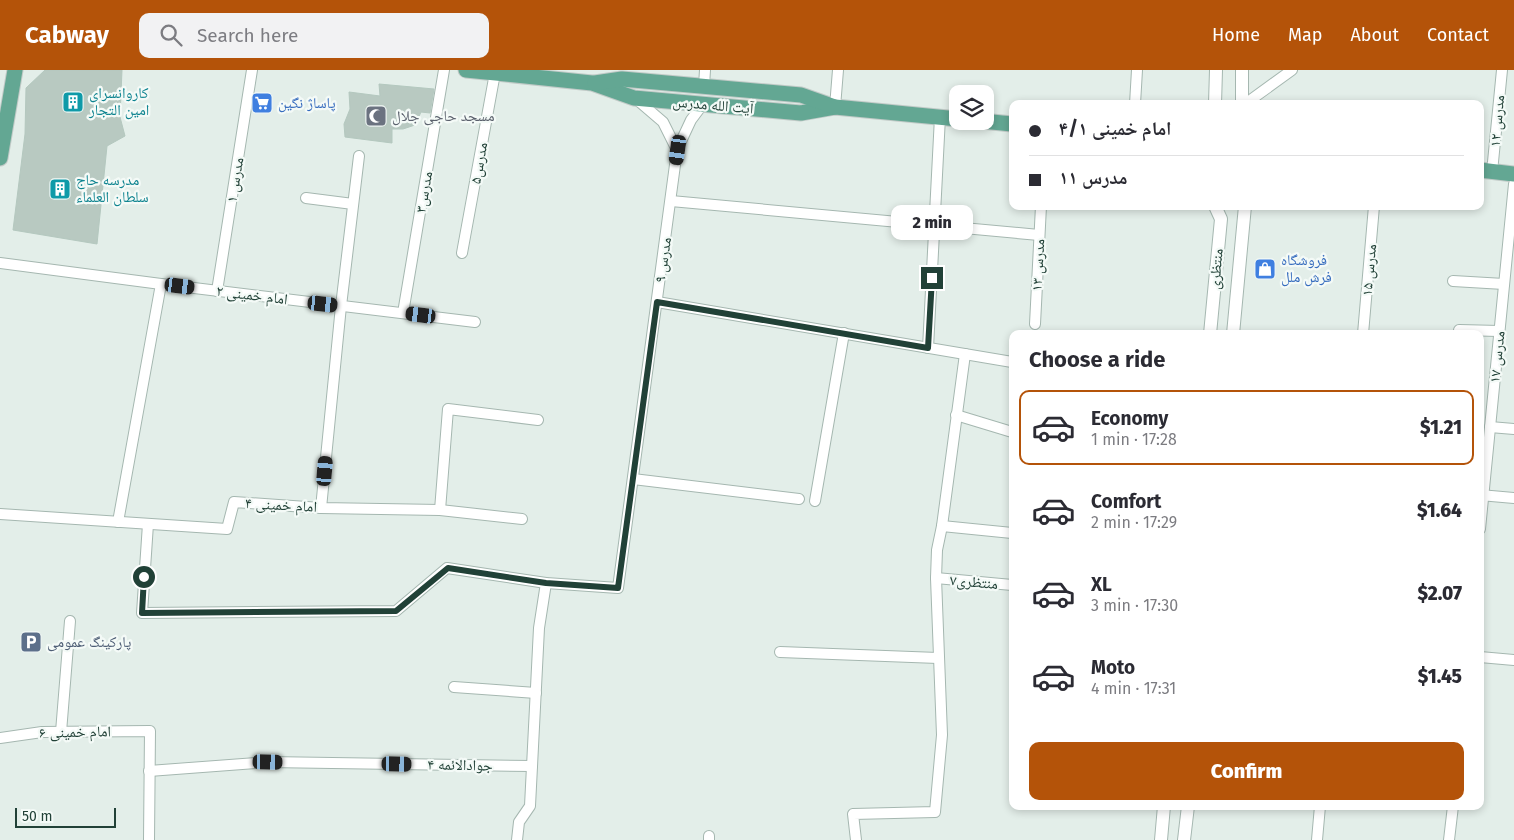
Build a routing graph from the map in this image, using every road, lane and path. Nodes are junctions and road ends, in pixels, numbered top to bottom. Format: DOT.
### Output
graph roads {
  1 [pos="15,70"];
  2 [pos="252,70"];
  3 [pos="444,70"];
  4 [pos="466,70"];
  5 [pos="705,70"];
  6 [pos="838,70"];
  7 [pos="1137,70"];
  8 [pos="1216,70"];
  9 [pos="1242,70"];
  10 [pos="1292,70"];
  11 [pos="1502,70"];
  12 [pos="491,72"];
  13 [pos="592,83"];
  14 [pos="704,86"];
  15 [pos="634,98"];
  16 [pos="1135,100"];
  17 [pos="1215,100"];
  18 [pos="1244,100"];
  19 [pos="1250,100"];
  20 [pos="702,104"];
  21 [pos="835,107"];
  22 [pos="940,117"];
  23 [pos="949,118"];
  24 [pos="994,122"];
  25 [pos="1009,124"];
  26 [pos="678,150"];
  27 [pos="359,156"];
  28 [pos="0,158"];
  29 [pos="1486,171"];
  30 [pos="1514,174"];
  31 [pos="1514,184"];
  32 [pos="306,198"];
  33 [pos="670,201"];
  34 [pos="353,204"];
  35 [pos="1041,210"];
  36 [pos="1217,210"];
  37 [pos="1245,210"];
  38 [pos="1374,210"];
  39 [pos="935,226"];
  40 [pos="1039,235"];
  41 [pos="462,253"];
  42 [pos="0,263"];
  43 [pos="1453,281"];
  44 [pos="162,284"];
  45 [pos="1504,284"];
  46 [pos="217,291"];
  47 [pos="1214,292"];
  48 [pos="1237,294"];
  49 [pos="657,302"];
  50 [pos="341,306"];
  51 [pos="403,313"];
  52 [pos="475,322"];
  53 [pos="1035,324"];
  54 [pos="1210,330"];
  55 [pos="1233,330"];
  56 [pos="1363,330"];
  57 [pos="1484,331"];
  58 [pos="1500,332"];
  59 [pos="844,334"];
  60 [pos="928,348"];
  61 [pos="965,354"];
  62 [pos="1009,361"];
  63 [pos="956,414"];
  64 [pos="538,420"];
  65 [pos="1490,427"];
  66 [pos="1514,429"];
  67 [pos="1009,431"];
  68 [pos="1484,478"];
  69 [pos="633,479"];
  70 [pos="1484,495"];
  71 [pos="1514,498"];
  72 [pos="799,499"];
  73 [pos="815,501"];
  74 [pos="321,508"];
  75 [pos="440,510"];
  76 [pos="0,514"];
  77 [pos="522,519"];
  78 [pos="118,522"];
  79 [pos="148,524"];
  80 [pos="942,526"];
  81 [pos="1009,533"];
  82 [pos="936,578"];
  83 [pos="546,583"];
  84 [pos="1009,585"];
  85 [pos="70,622"];
  86 [pos="780,652"];
  87 [pos="1484,657"];
  88 [pos="938,658"];
  89 [pos="1514,660"];
  90 [pos="454,687"];
  91 [pos="536,693"];
  92 [pos="60,732"];
  93 [pos="0,738"];
  94 [pos="532,766"];
  95 [pos="149,771"];
  96 [pos="1164,810"];
  97 [pos="1188,810"];
  98 [pos="1320,810"];
  99 [pos="1453,810"];
  100 [pos="149,840"];
  101 [pos="517,840"];
  102 [pos="856,840"];
  103 [pos="1161,840"];
  104 [pos="1184,840"];
  105 [pos="1317,840"];
  106 [pos="1449,840"];
  1 -- 28 [label="main road"];
  2 -- 46 [label="street, مدرس ۱"];
  3 -- 51 [label="street, مدرس۳"];
  4 -- 12 [label="main road, آیت الله مدرس"];
  5 -- 14 [label="street"];
  6 -- 21 [label="street"];
  7 -- 16 [label="street"];
  8 -- 17 [label="street"];
  9 -- 18 [label="street"];
  10 -- 19 [label="street"];
  11 -- 29 [label="street, مدرس ۱۲"];
  12 -- 13 [label="main road, آیت الله مدرس"];
  12 -- 41 [label="street, مدرس۵"];
  13 -- 14 [label="main road, آیت الله مدرس"];
  13 -- 15 [label="main road, آیت الله مدرس"];
  14 -- 21 [label="main road, آیت الله مدرس"];
  15 -- 20 [label="main road, آیت الله مدرس"];
  15 -- 26 [label="street"];
  20 -- 21 [label="main road, آیت الله مدرس"];
  20 -- 26 [label="street, مدرس ۹"];
  21 -- 22 [label="main road, آیت الله مدرس"];
  22 -- 23 [label="main road, آیت الله مدرس"];
  22 -- 39 [label="street"];
  24 -- 25 [label="main road"];
  26 -- 33 [label="street, مدرس ۹"];
  27 -- 34 [label="street"];
  29 -- 30 [label="main road"];
  31 -- 45 [label="street, مدرس ۱۷"];
  32 -- 34 [label="street"];
  33 -- 39 [label="street"];
  33 -- 49 [label="street, مدرس ۹"];
  34 -- 50 [label="street"];
  35 -- 40 [label="street, مدرس ۱۳"];
  36 -- 47 [label="street, منتظری"];
  37 -- 48 [label="street, منتظری"];
  38 -- 56 [label="street, مدرس ۱۵"];
  39 -- 40 [label="street"];
  39 -- 60 [label="street"];
  40 -- 53 [label="street, مدرس ۱۳"];
  42 -- 44 [label="street, امام خمینی ۲"];
  43 -- 45 [label="street"];
  44 -- 46 [label="street, امام خمینی ۲"];
  44 -- 78 [label="street"];
  45 -- 58 [label="street, مدرس ۱۷"];
  46 -- 50 [label="street, امام خمینی ۲"];
  47 -- 48 [label="street"];
  47 -- 54 [label="street, منتظری"];
  48 -- 55 [label="street, منتظری"];
  49 -- 59 [label="street"];
  49 -- 69 [label="street, مدرس ۹"];
  50 -- 51 [label="street, امام خمینی ۲"];
  50 -- 74 [label="street"];
  51 -- 52 [label="street, امام خمینی ۲"];
  57 -- 58 [label="street"];
  58 -- 65 [label="street, مدرس ۱۷"];
  59 -- 60 [label="street"];
  59 -- 73 [label="street"];
  60 -- 61 [label="street"];
  61 -- 62 [label="street"];
  61 -- 63 [label="street"];
  63 -- 67 [label="street"];
  63 -- 80 [label="street"];
  64 -- 75 [label="street"];
  65 -- 66 [label="street"];
  65 -- 68 [label="street, مدرس ۱۷"];
  69 -- 72 [label="street"];
  69 -- 83 [label="street, مدرس ۹"];
  70 -- 71 [label="street"];
  74 -- 75 [label="street, امام خمینی ۴"];
  74 -- 79 [label="street, امام خمینی ۴"];
  75 -- 77 [label="street, امام خمینی ۴"];
  76 -- 78 [label="street, امام خمینی ۴"];
  78 -- 79 [label="street, امام خمینی ۴"];
  79 -- 83 [label="street"];
  80 -- 81 [label="street"];
  80 -- 82 [label="street"];
  82 -- 84 [label="street, منتظری۷"];
  82 -- 88 [label="street"];
  83 -- 91 [label="street"];
  85 -- 92 [label="street"];
  86 -- 88 [label="street"];
  87 -- 89 [label="street"];
  88 -- 102 [label="street"];
  90 -- 91 [label="street"];
  91 -- 94 [label="street"];
  92 -- 93 [label="street, امام خمینی ۶"];
  92 -- 95 [label="street, امام خمینی ۶"];
  94 -- 95 [label="street, جوادالائمه ۴"];
  94 -- 101 [label="street"];
  95 -- 100 [label="street"];
  96 -- 103 [label="street"];
  97 -- 104 [label="street"];
  98 -- 105 [label="street"];
  99 -- 106 [label="street"];
}
